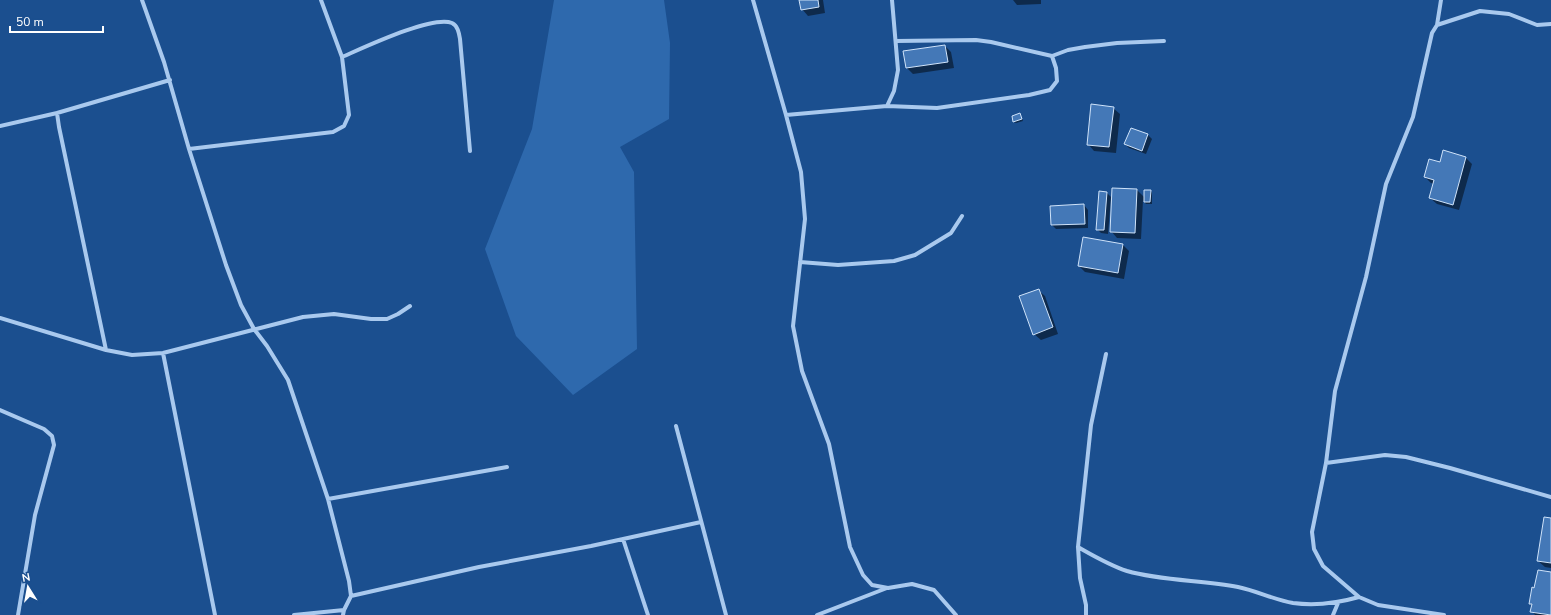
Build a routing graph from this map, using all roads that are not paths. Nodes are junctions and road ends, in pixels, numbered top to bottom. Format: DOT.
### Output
graph roads {
  1 [pos="142,0"];
  2 [pos="321,0"];
  3 [pos="754,0"];
  4 [pos="892,0"];
  5 [pos="1441,0"];
  6 [pos="1551,24"];
  7 [pos="1437,25"];
  8 [pos="896,41"];
  9 [pos="1164,41"];
  10 [pos="1052,56"];
  11 [pos="342,57"];
  12 [pos="170,80"];
  13 [pos="887,106"];
  14 [pos="57,113"];
  15 [pos="786,115"];
  16 [pos="0,126"];
  17 [pos="189,149"];
  18 [pos="470,151"];
  19 [pos="962,216"];
  20 [pos="800,262"];
  21 [pos="410,306"];
  22 [pos="0,318"];
  23 [pos="254,329"];
  24 [pos="106,350"];
  25 [pos="163,353"];
  26 [pos="1106,354"];
  27 [pos="0,410"];
  28 [pos="676,426"];
  29 [pos="1326,463"];
  30 [pos="507,467"];
  31 [pos="328,498"];
  32 [pos="1551,498"];
  33 [pos="701,522"];
  34 [pos="623,539"];
  35 [pos="1078,547"];
  36 [pos="888,588"];
  37 [pos="351,596"];
  38 [pos="1359,597"];
  39 [pos="1338,603"];
  40 [pos="344,610"];
  41 [pos="18,615"];
  42 [pos="215,615"];
  43 [pos="294,615"];
  44 [pos="343,615"];
  45 [pos="648,615"];
  46 [pos="726,615"];
  47 [pos="817,615"];
  48 [pos="956,615"];
  49 [pos="1086,615"];
  50 [pos="1333,615"];
  51 [pos="1444,615"];
  1 -- 12 [label="street"];
  2 -- 11 [label="street"];
  3 -- 15 [label="street"];
  4 -- 8 [label="street"];
  5 -- 7 [label="street"];
  6 -- 7 [label="street"];
  7 -- 29 [label="street"];
  8 -- 10 [label="street"];
  8 -- 13 [label="street"];
  9 -- 10 [label="street"];
  10 -- 13 [label="street"];
  11 -- 17 [label="street"];
  11 -- 18 [label="street"];
  12 -- 14 [label="street"];
  12 -- 17 [label="street"];
  13 -- 15 [label="street"];
  14 -- 16 [label="street"];
  14 -- 24 [label="street"];
  15 -- 20 [label="street"];
  17 -- 23 [label="street"];
  19 -- 20 [label="street"];
  20 -- 36 [label="street"];
  21 -- 23 [label="street"];
  22 -- 24 [label="street"];
  23 -- 25 [label="street"];
  23 -- 31 [label="street"];
  24 -- 25 [label="street"];
  25 -- 42 [label="street"];
  26 -- 35 [label="street"];
  27 -- 41 [label="street"];
  28 -- 33 [label="street"];
  29 -- 32 [label="street"];
  29 -- 38 [label="street"];
  30 -- 31 [label="street"];
  31 -- 37 [label="street"];
  33 -- 34 [label="street"];
  33 -- 46 [label="street"];
  34 -- 37 [label="street"];
  34 -- 45 [label="street"];
  35 -- 39 [label="street"];
  35 -- 49 [label="street"];
  36 -- 47 [label="street"];
  36 -- 48 [label="street"];
  37 -- 40 [label="street"];
  38 -- 39 [label="street"];
  38 -- 51 [label="street"];
  39 -- 50 [label="street"];
  40 -- 43 [label="street"];
  40 -- 44 [label="street"];
}
